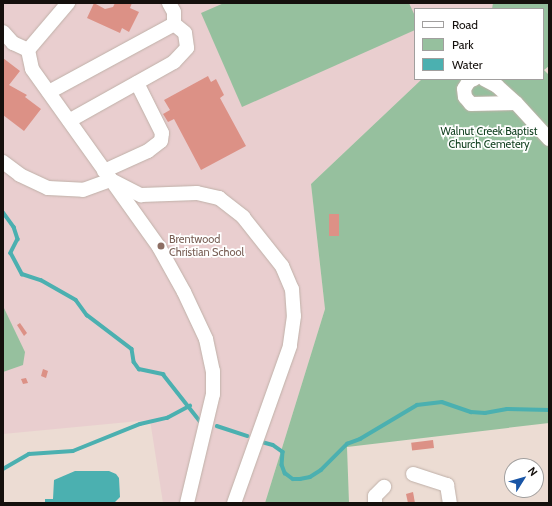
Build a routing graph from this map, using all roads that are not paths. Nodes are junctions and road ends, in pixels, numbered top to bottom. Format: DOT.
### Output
graph roads {
  1 [pos="68,3"];
  2 [pos="169,3"];
  3 [pos="174,24"];
  4 [pos="3,32"];
  5 [pos="28,50"];
  6 [pos="472,80"];
  7 [pos="486,80"];
  8 [pos="137,83"];
  9 [pos="49,92"];
  10 [pos="516,103"];
  11 [pos="69,121"];
  12 [pos="549,139"];
  13 [pos="3,162"];
  14 [pos="108,175"];
  15 [pos="412,474"];
  16 [pos="384,487"];
  17 [pos="187,503"];
  18 [pos="234,503"];
  19 [pos="375,503"];
  20 [pos="450,503"];
  1 -- 5 [label="lane"];
  2 -- 3 [label="lane"];
  3 -- 8 [label="lane"];
  3 -- 9 [label="lane"];
  4 -- 5 [label="lane"];
  5 -- 9 [label="lane"];
  6 -- 10 [label="lane"];
  7 -- 10 [label="lane"];
  8 -- 11 [label="lane"];
  8 -- 14 [label="lane"];
  9 -- 11 [label="lane"];
  10 -- 12 [label="lane"];
  11 -- 14 [label="lane"];
  13 -- 14 [label="lane"];
  14 -- 17 [label="lane"];
  14 -- 18 [label="lane"];
  15 -- 20 [label="lane"];
  16 -- 19 [label="lane"];
}
